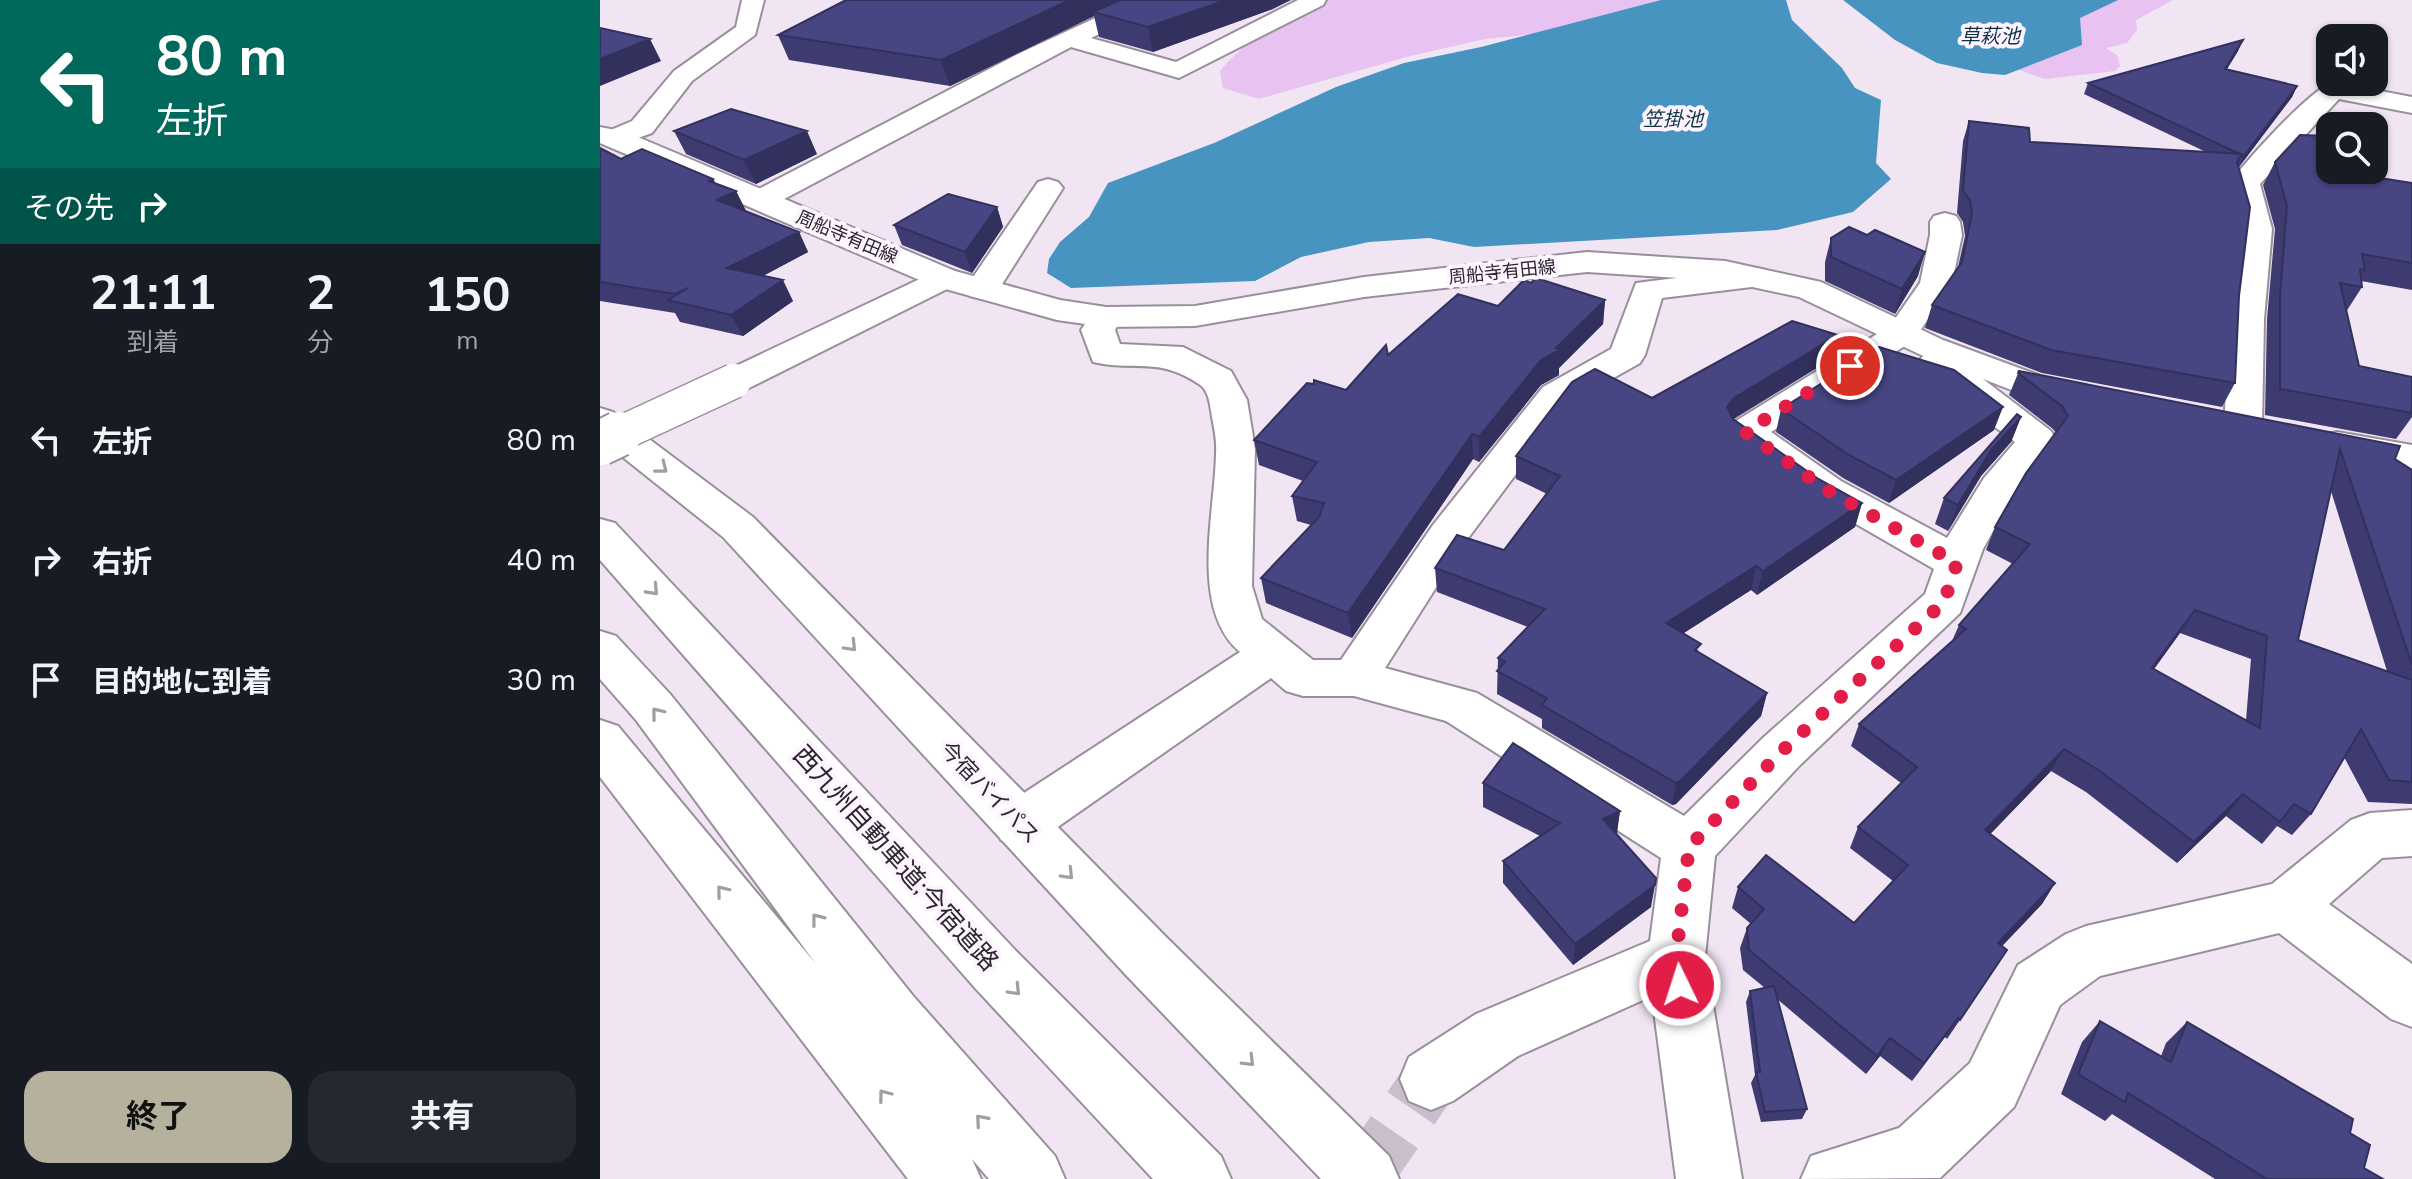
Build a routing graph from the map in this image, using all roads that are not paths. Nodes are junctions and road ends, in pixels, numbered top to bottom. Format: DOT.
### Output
graph roads {
  1 [pos="753,0"];
  2 [pos="1152,0"];
  3 [pos="1315,0"];
  4 [pos="1069,39"];
  5 [pos="2412,105"];
  6 [pos="618,147"];
  7 [pos="1048,188"];
  8 [pos="760,200"];
  9 [pos="1945,222"];
  10 [pos="943,278"];
  11 [pos="1756,278"];
  12 [pos="982,289"];
  13 [pos="1106,317"];
  14 [pos="1902,333"];
  15 [pos="1944,352"];
  16 [pos="2108,400"];
  17 [pos="600,420"];
  18 [pos="600,443"];
  19 [pos="2412,458"];
  20 [pos="600,533"];
  21 [pos="1957,563"];
  22 [pos="600,648"];
  23 [pos="1273,653"];
  24 [pos="1354,678"];
  25 [pos="600,740"];
  26 [pos="1020,824"];
  27 [pos="2412,833"];
  28 [pos="1689,847"];
  29 [pos="2287,906"];
  30 [pos="1676,957"];
  31 [pos="2412,999"];
  32 [pos="1431,1079"];
  33 [pos="948,1179"];
  34 [pos="1032,1179"];
  35 [pos="1198,1179"];
  36 [pos="1366,1179"];
  37 [pos="1709,1179"];
  38 [pos="1834,1179"];
  1 -- 6 [label="main road"];
  2 -- 4 [label="main road"];
  3 -- 4 [label="main road"];
  4 -- 8 [label="main road"];
  5 -- 19 [label="main road"];
  6 -- 8 [label="main road, 周船寺有田線"];
  7 -- 12 [label="main road"];
  8 -- 10 [label="main road, 周船寺有田線"];
  9 -- 14 [label="main road"];
  10 -- 12 [label="main road, 周船寺有田線"];
  10 -- 18 [label="main road, bridge"];
  11 -- 13 [label="main road, 周船寺有田線"];
  11 -- 14 [label="main road, 周船寺有田線"];
  11 -- 24 [label="main road"];
  12 -- 13 [label="main road, 周船寺有田線"];
  13 -- 23 [label="main road"];
  14 -- 15 [label="main road, 周船寺有田線"];
  14 -- 21 [label="main road"];
  15 -- 16 [label="main road, 周船寺有田線"];
  15 -- 21 [label="main road"];
  17 -- 26 [label="main road, 今宿バイパス, one-way"];
  20 -- 35 [label="main road, 西九州自動車道;今宿道路, one-way"];
  21 -- 28 [label="main road"];
  34 -- 22 [label="main road, one-way"];
  23 -- 24 [label="main road"];
  23 -- 26 [label="main road"];
  24 -- 28 [label="main road"];
  33 -- 25 [label="main road, one-way"];
  26 -- 36 [label="main road, 今宿バイパス, one-way"];
  27 -- 29 [label="main road"];
  28 -- 30 [label="main road"];
  29 -- 31 [label="main road"];
  29 -- 38 [label="main road"];
  30 -- 32 [label="main road"];
  30 -- 37 [label="main road"];
}
